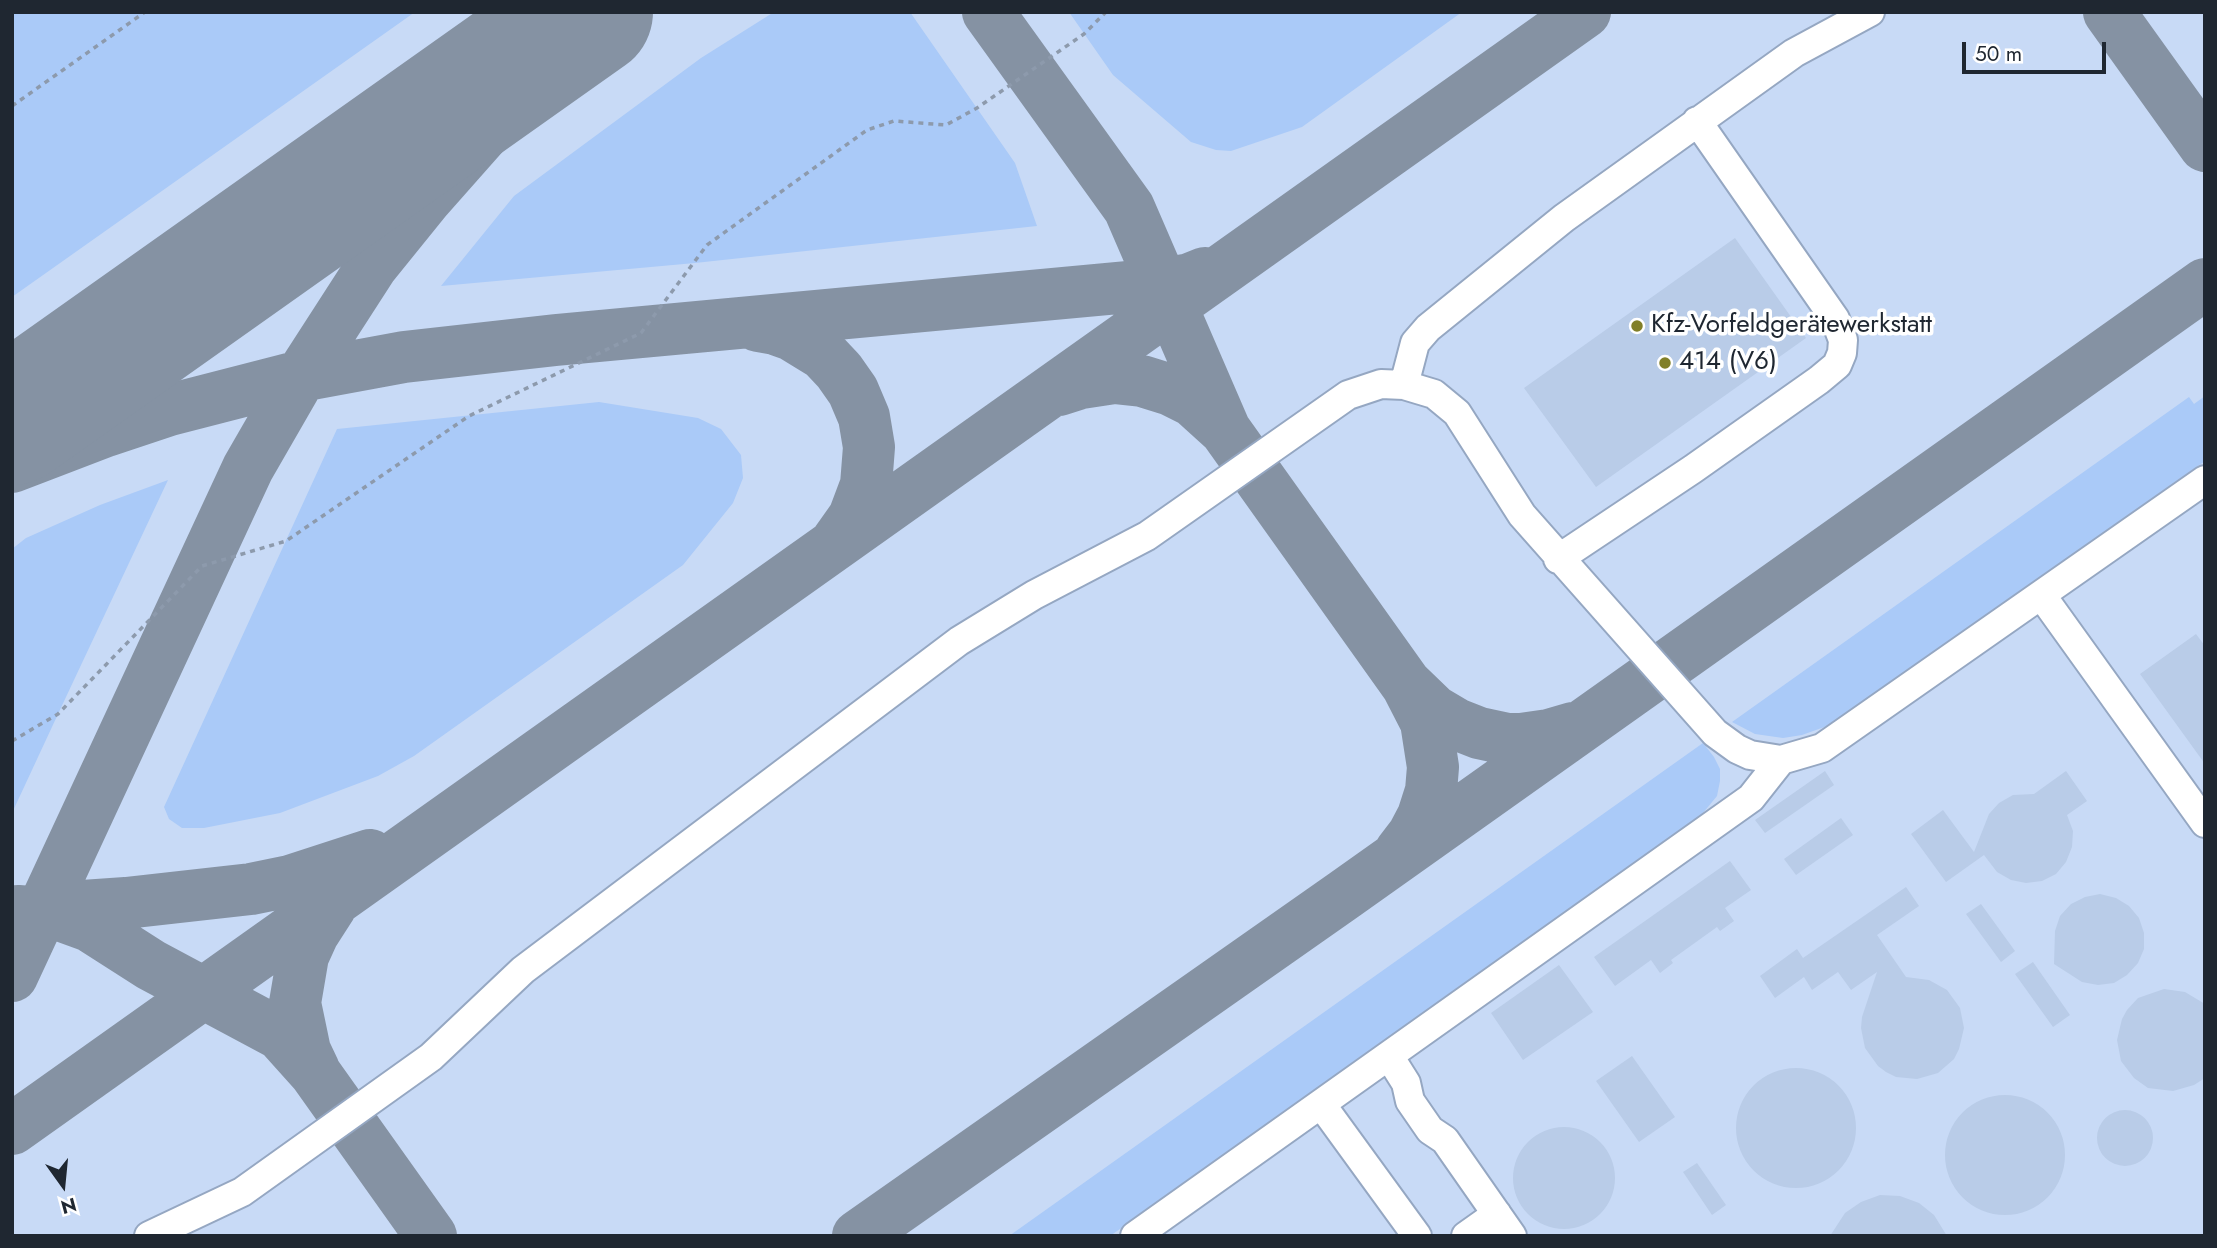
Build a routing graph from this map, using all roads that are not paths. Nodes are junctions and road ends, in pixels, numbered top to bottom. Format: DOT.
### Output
graph roads {
  1 [pos="1870,12"];
  2 [pos="1697,121"];
  3 [pos="1404,384"];
  4 [pos="2205,480"];
  5 [pos="1558,559"];
  6 [pos="2042,596"];
  7 [pos="1781,760"];
  8 [pos="2205,823"];
  9 [pos="1388,1056"];
  10 [pos="1321,1104"];
  11 [pos="1505,1225"];
  12 [pos="149,1236"];
  13 [pos="1135,1236"];
  14 [pos="1417,1236"];
  15 [pos="1466,1236"];
  1 -- 2 [label="lane"];
  2 -- 3 [label="lane"];
  2 -- 5 [label="lane"];
  3 -- 5 [label="lane"];
  3 -- 12 [label="lane"];
  4 -- 6 [label="lane"];
  5 -- 7 [label="lane"];
  6 -- 7 [label="lane"];
  6 -- 8 [label="lane"];
  7 -- 9 [label="lane"];
  9 -- 10 [label="lane"];
  9 -- 11 [label="lane"];
  10 -- 13 [label="lane"];
  10 -- 14 [label="lane"];
  11 -- 15 [label="lane"];
}
